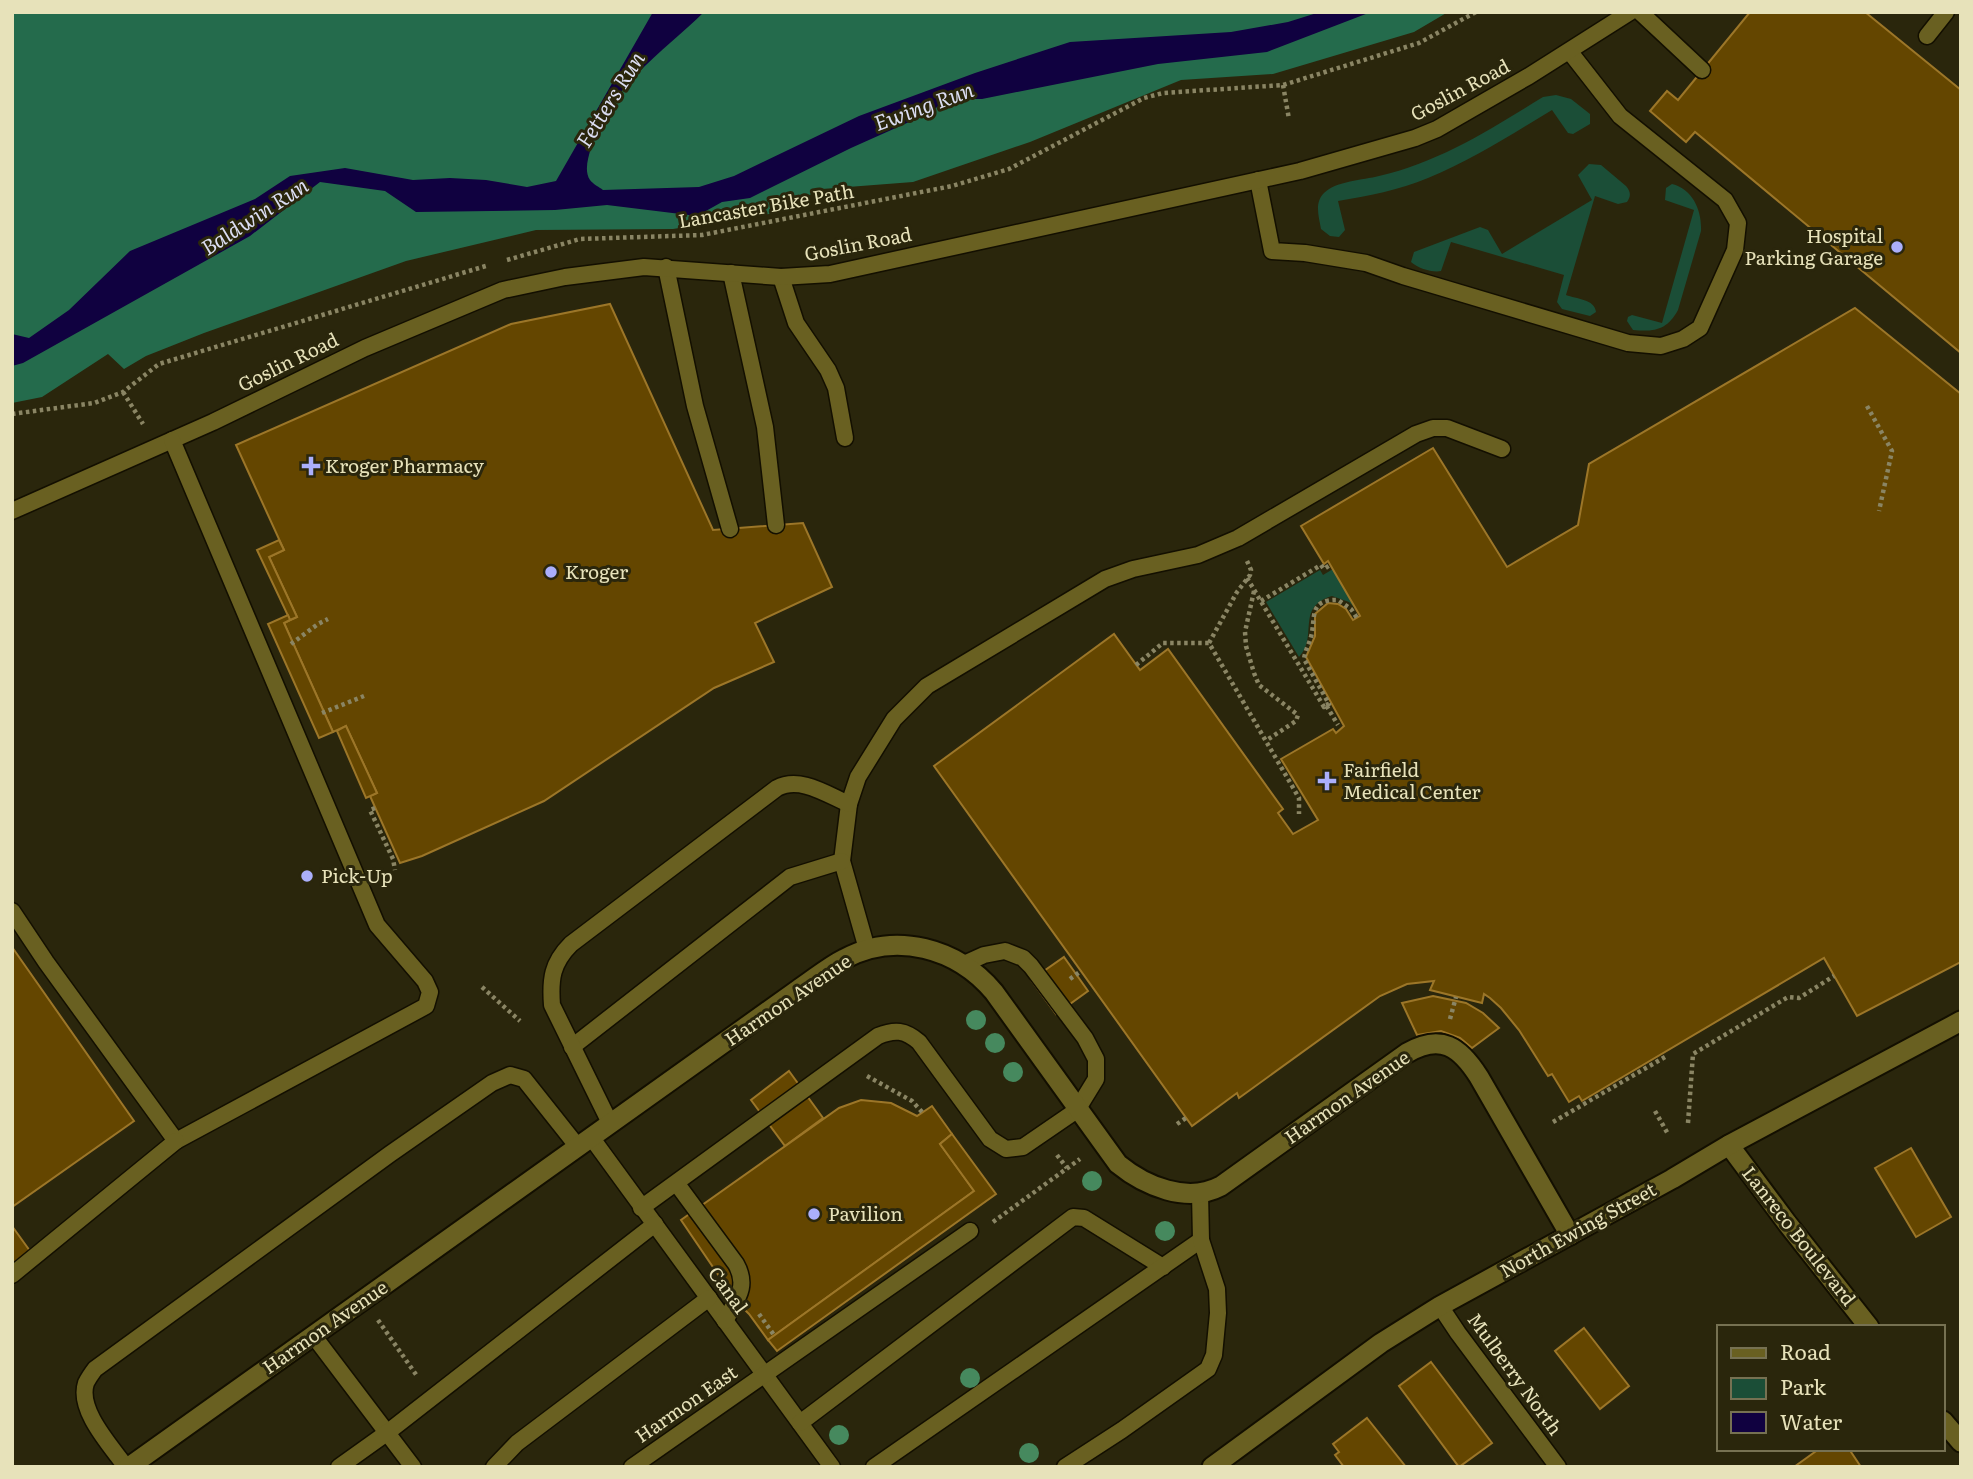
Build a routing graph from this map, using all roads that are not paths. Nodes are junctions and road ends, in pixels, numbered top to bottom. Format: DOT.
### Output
graph roads {
  1 [pos="1630,12"];
  2 [pos="1640,12"];
  3 [pos="1946,12"];
  4 [pos="1927,36"];
  5 [pos="1570,51"];
  6 [pos="1702,70"];
  7 [pos="1258,180"];
  8 [pos="666,267"];
  9 [pos="731,273"];
  10 [pos="781,277"];
  11 [pos="845,438"];
  12 [pos="165,443"];
  13 [pos="1502,450"];
  14 [pos="12,511"];
  15 [pos="776,525"];
  16 [pos="730,529"];
  17 [pos="849,804"];
  18 [pos="842,861"];
  19 [pos="12,911"];
  20 [pos="867,949"];
  21 [pos="964,964"];
  22 [pos="1961,1021"];
  23 [pos="572,1047"];
  24 [pos="1077,1110"];
  25 [pos="610,1123"];
  26 [pos="176,1141"];
  27 [pos="585,1142"];
  28 [pos="1729,1145"];
  29 [pos="677,1184"];
  30 [pos="1200,1193"];
  31 [pos="642,1209"];
  32 [pos="655,1224"];
  33 [pos="970,1231"];
  34 [pos="1570,1235"];
  35 [pos="1201,1240"];
  36 [pos="1163,1267"];
  37 [pos="12,1275"];
  38 [pos="709,1298"];
  39 [pos="1440,1306"];
  40 [pos="725,1321"];
  41 [pos="1867,1325"];
  42 [pos="313,1335"];
  43 [pos="764,1376"];
  44 [pos="800,1423"];
  45 [pos="1945,1423"];
  46 [pos="388,1432"];
  47 [pos="1961,1442"];
  48 [pos="128,1467"];
  49 [pos="339,1467"];
  50 [pos="413,1467"];
  51 [pos="494,1467"];
  52 [pos="632,1467"];
  53 [pos="832,1467"];
  54 [pos="874,1467"];
  55 [pos="1065,1467"];
  56 [pos="1212,1467"];
  57 [pos="1558,1467"];
  1 -- 5 [label="lane, Goslin Road"];
  2 -- 6 [label="lane"];
  3 -- 4 [label="lane"];
  5 -- 7 [label="lane, Goslin Road"];
  5 -- 7 [label="lane"];
  7 -- 10 [label="lane, Goslin Road"];
  8 -- 9 [label="lane, Goslin Road"];
  8 -- 12 [label="lane, Goslin Road"];
  8 -- 16 [label="lane"];
  9 -- 10 [label="lane, Goslin Road"];
  9 -- 15 [label="lane"];
  10 -- 11 [label="lane"];
  12 -- 14 [label="lane, Goslin Road"];
  12 -- 26 [label="lane"];
  13 -- 17 [label="lane"];
  17 -- 18 [label="lane"];
  17 -- 23 [label="lane"];
  18 -- 20 [label="lane"];
  18 -- 23 [label="lane"];
  19 -- 26 [label="lane"];
  20 -- 21 [label="street, Harmon Avenue"];
  20 -- 25 [label="street, Harmon Avenue"];
  21 -- 24 [label="street, Harmon Avenue"];
  21 -- 24 [label="lane"];
  22 -- 28 [label="street, North Ewing Street"];
  23 -- 25 [label="lane"];
  24 -- 29 [label="lane"];
  24 -- 30 [label="street, Harmon Avenue"];
  25 -- 27 [label="street, Harmon Avenue"];
  26 -- 37 [label="lane"];
  27 -- 31 [label="lane, Canal"];
  27 -- 42 [label="street, Harmon Avenue"];
  27 -- 48 [label="lane, Canal"];
  28 -- 34 [label="street, North Ewing Street"];
  28 -- 41 [label="street, Lanreco Boulevard"];
  29 -- 31 [label="lane"];
  29 -- 40 [label="lane"];
  30 -- 34 [label="street, Harmon Avenue"];
  30 -- 35 [label="lane"];
  31 -- 32 [label="lane, Canal"];
  32 -- 38 [label="lane, Canal"];
  32 -- 46 [label="lane"];
  33 -- 43 [label="lane, Harmon East"];
  34 -- 39 [label="street, North Ewing Street"];
  35 -- 36 [label="lane"];
  35 -- 55 [label="lane"];
  36 -- 44 [label="lane"];
  36 -- 54 [label="lane"];
  38 -- 40 [label="lane, Canal"];
  38 -- 51 [label="lane"];
  39 -- 56 [label="street, North Ewing Street"];
  39 -- 57 [label="lane, Mulberry North"];
  40 -- 43 [label="lane, Canal"];
  42 -- 46 [label="lane"];
  42 -- 48 [label="street, Harmon Avenue"];
  43 -- 44 [label="lane, Canal"];
  43 -- 52 [label="lane, Harmon East"];
  44 -- 53 [label="lane, Canal"];
  45 -- 47 [label="street"];
  46 -- 49 [label="lane"];
  46 -- 50 [label="lane"];
}
